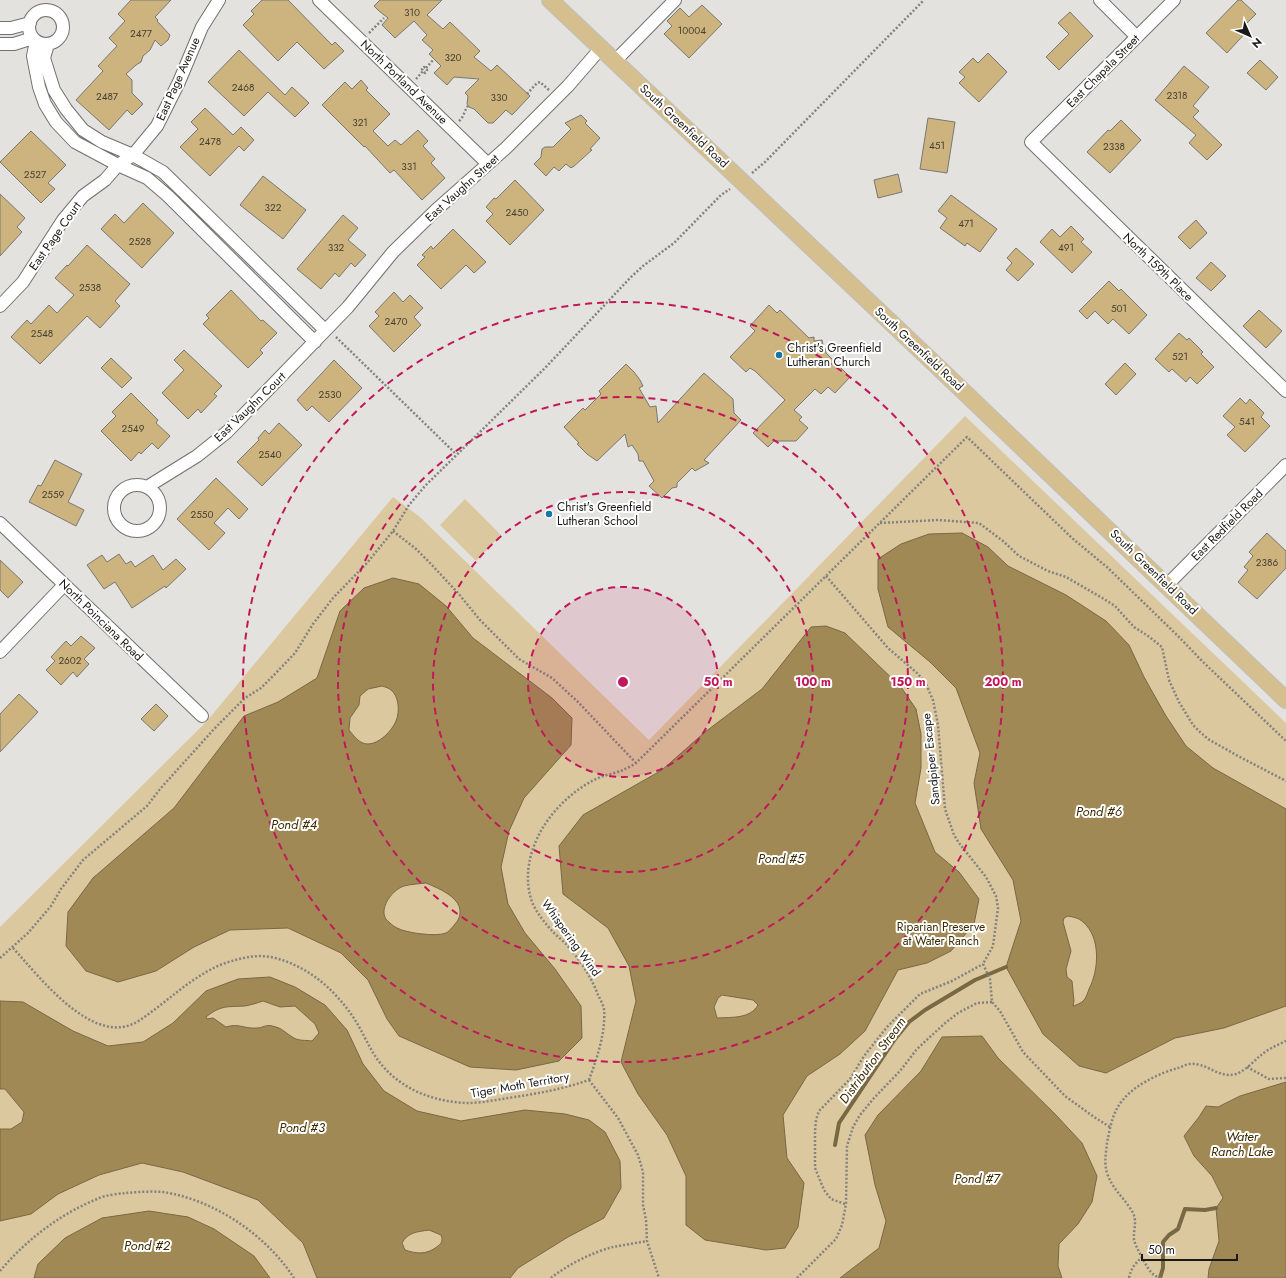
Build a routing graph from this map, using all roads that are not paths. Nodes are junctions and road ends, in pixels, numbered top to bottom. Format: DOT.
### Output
graph roads {
  1 [pos="219,0"];
  2 [pos="319,0"];
  3 [pos="550,0"];
  4 [pos="675,0"];
  5 [pos="1100,0"];
  6 [pos="1174,0"];
  7 [pos="53,5"];
  8 [pos="30,23"];
  9 [pos="0,28"];
  10 [pos="1138,37"];
  11 [pos="39,41"];
  12 [pos="0,44"];
  13 [pos="601,48"];
  14 [pos="615,61"];
  15 [pos="1030,142"];
  16 [pos="133,155"];
  17 [pos="488,164"];
  18 [pos="118,165"];
  19 [pos="243,249"];
  20 [pos="232,260"];
  21 [pos="0,306"];
  22 [pos="325,330"];
  23 [pos="315,342"];
  24 [pos="1286,391"];
  25 [pos="1286,465"];
  26 [pos="147,487"];
  27 [pos="0,523"];
  28 [pos="64,585"];
  29 [pos="1167,585"];
  30 [pos="0,652"];
  31 [pos="1286,700"];
  32 [pos="202,716"];
  1 -- 16 [label="street, East Page Avenue"];
  2 -- 17 [label="street, North Portland Avenue"];
  3 -- 13 [label="main road, South Greenfield Road"];
  4 -- 14 [label="street"];
  5 -- 10 [label="street"];
  6 -- 10 [label="street, East Chapala Street"];
  7 -- 8 [label="street"];
  7 -- 11 [label="street"];
  8 -- 9 [label="street"];
  8 -- 11 [label="street"];
  10 -- 15 [label="street, East Chapala Street"];
  11 -- 12 [label="street"];
  11 -- 16 [label="street"];
  11 -- 18 [label="street"];
  13 -- 14 [label="main road, South Greenfield Road"];
  13 -- 17 [label="street, East Vaughn Street"];
  14 -- 29 [label="main road, South Greenfield Road"];
  15 -- 24 [label="street, North 159th Place"];
  16 -- 18 [label="street, East Page Court"];
  16 -- 19 [label="street"];
  17 -- 22 [label="street, East Vaughn Street"];
  18 -- 20 [label="street"];
  18 -- 21 [label="street, East Page Court"];
  19 -- 20 [label="street"];
  19 -- 22 [label="street"];
  20 -- 23 [label="street"];
  22 -- 23 [label="street, East Vaughn Court"];
  23 -- 26 [label="street, East Vaughn Court"];
  25 -- 29 [label="street, East Redfield Road"];
  27 -- 28 [label="street, North Poinciana Road"];
  28 -- 30 [label="street"];
  28 -- 32 [label="street, North Poinciana Road"];
  29 -- 31 [label="main road, South Greenfield Road"];
}
